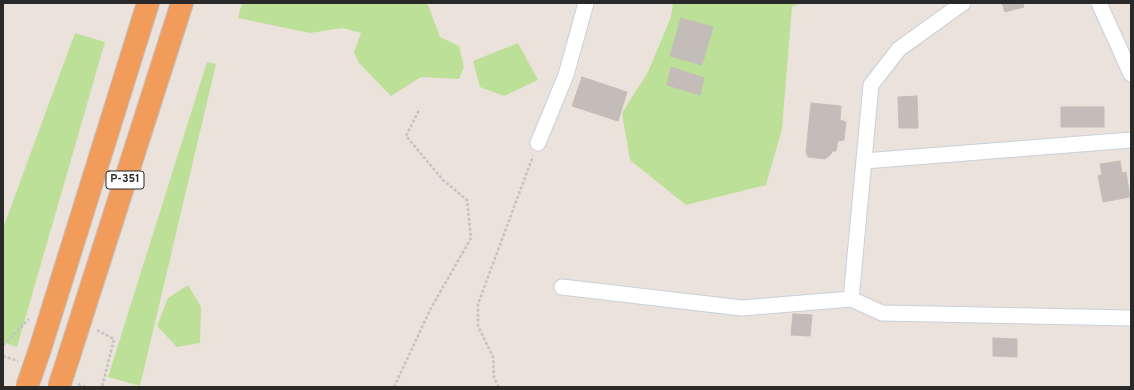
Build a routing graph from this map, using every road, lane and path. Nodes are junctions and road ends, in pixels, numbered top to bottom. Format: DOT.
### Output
graph roads {
  1 [pos="148,3"];
  2 [pos="182,3"];
  3 [pos="586,3"];
  4 [pos="963,3"];
  5 [pos="1099,3"];
  6 [pos="1131,74"];
  7 [pos="419,110"];
  8 [pos="1131,140"];
  9 [pos="538,143"];
  10 [pos="864,161"];
  11 [pos="562,287"];
  12 [pos="851,299"];
  13 [pos="1131,318"];
  14 [pos="80,321"];
  15 [pos="27,387"];
  16 [pos="59,387"];
  17 [pos="102,387"];
  18 [pos="394,387"];
  19 [pos="499,387"];
  1 -- 15 [label="highway, Р-351, bridge"];
  2 -- 14 [label="highway, Р-351"];
  3 -- 9 [label="street"];
  4 -- 10 [label="street"];
  5 -- 6 [label="street"];
  7 -- 18 [label="path"];
  8 -- 10 [label="street"];
  9 -- 19 [label="path"];
  10 -- 12 [label="street"];
  11 -- 12 [label="street"];
  12 -- 13 [label="street"];
  14 -- 16 [label="highway, Р-351, bridge"];
  14 -- 17 [label="path"];
}
